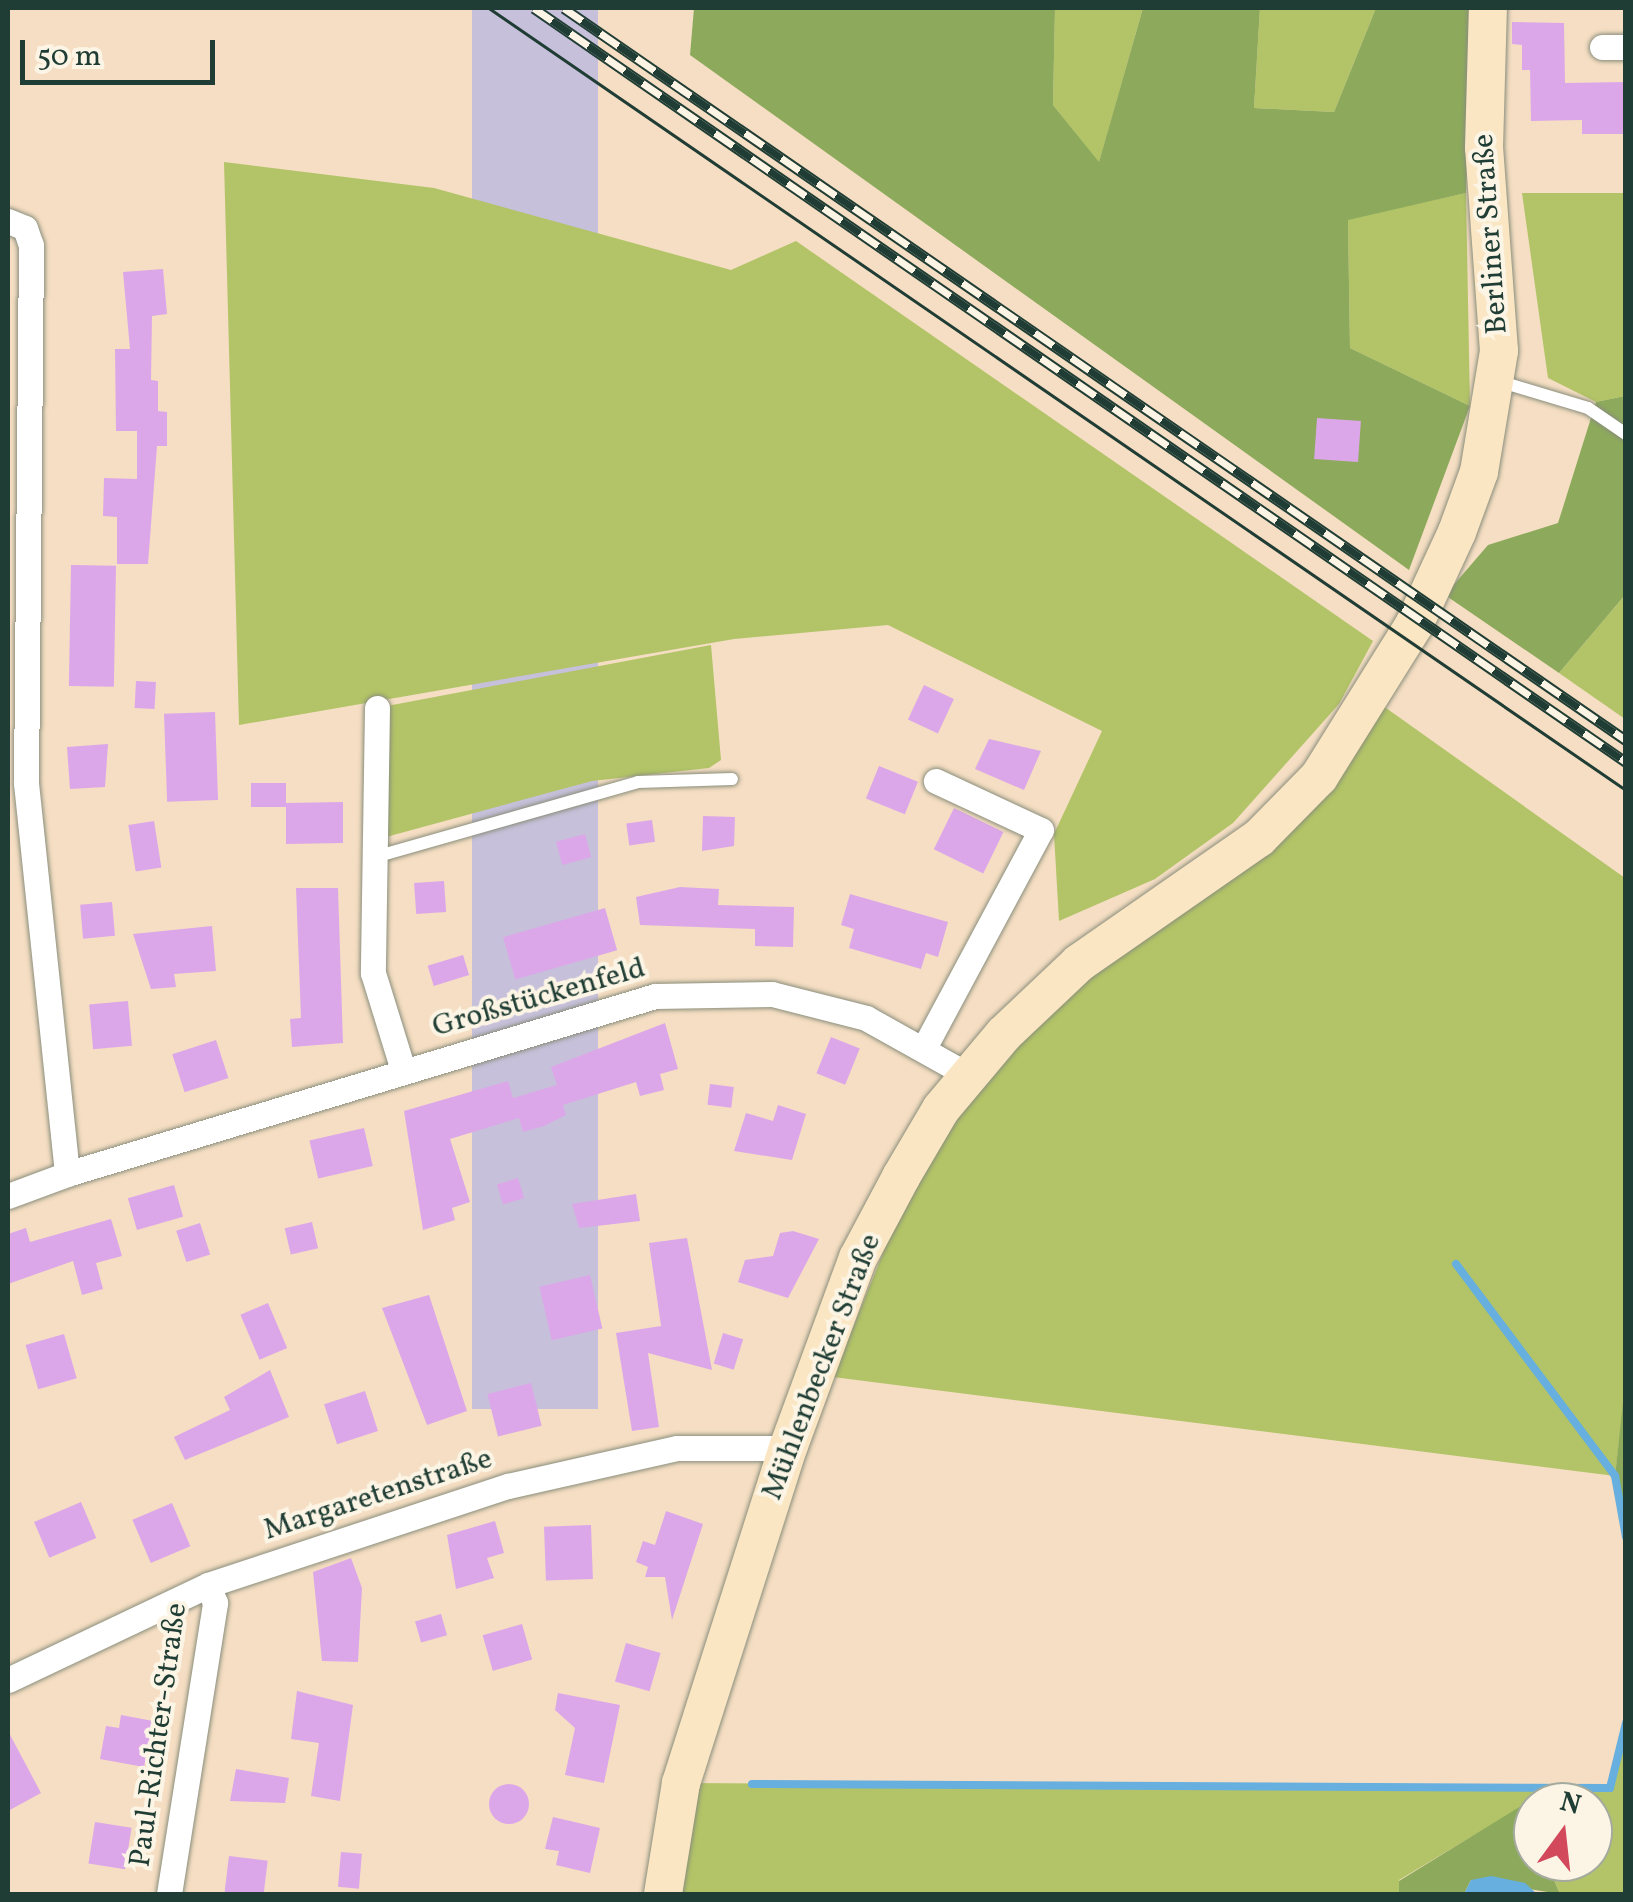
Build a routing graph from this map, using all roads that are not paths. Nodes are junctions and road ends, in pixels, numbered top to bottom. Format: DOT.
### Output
graph roads {
  1 [pos="1488,8"];
  2 [pos="8,221"];
  3 [pos="1496,381"];
  4 [pos="1626,434"];
  5 [pos="1414,624"];
  6 [pos="377,708"];
  7 [pos="732,779"];
  8 [pos="936,781"];
  9 [pos="372,858"];
  10 [pos="925,1046"];
  11 [pos="403,1070"];
  12 [pos="968,1075"];
  13 [pos="66,1174"];
  14 [pos="8,1196"];
  15 [pos="788,1448"];
  16 [pos="208,1585"];
  17 [pos="8,1680"];
  18 [pos="170,1894"];
  19 [pos="663,1894"];
  1 -- 3 [label="main road, Berliner Straße"];
  2 -- 13 [label="street"];
  3 -- 4 [label="lane"];
  3 -- 5 [label="main road, Berliner Straße"];
  5 -- 12 [label="main road, Mühlenbecker Straße"];
  6 -- 9 [label="street, Großstückenfeld"];
  7 -- 9 [label="lane"];
  8 -- 10 [label="street"];
  9 -- 11 [label="street, Großstückenfeld"];
  10 -- 11 [label="street, Großstückenfeld"];
  10 -- 12 [label="street, Großstückenfeld"];
  11 -- 13 [label="street, Großstückenfeld"];
  12 -- 15 [label="main road, Mühlenbecker Straße"];
  13 -- 14 [label="street, Großstückenfeld"];
  15 -- 16 [label="street, Margaretenstraße"];
  15 -- 19 [label="main road, Mühlenbecker Straße"];
  16 -- 17 [label="street, Margaretenstraße"];
  16 -- 18 [label="street, Paul-Richter-Straße"];
}
